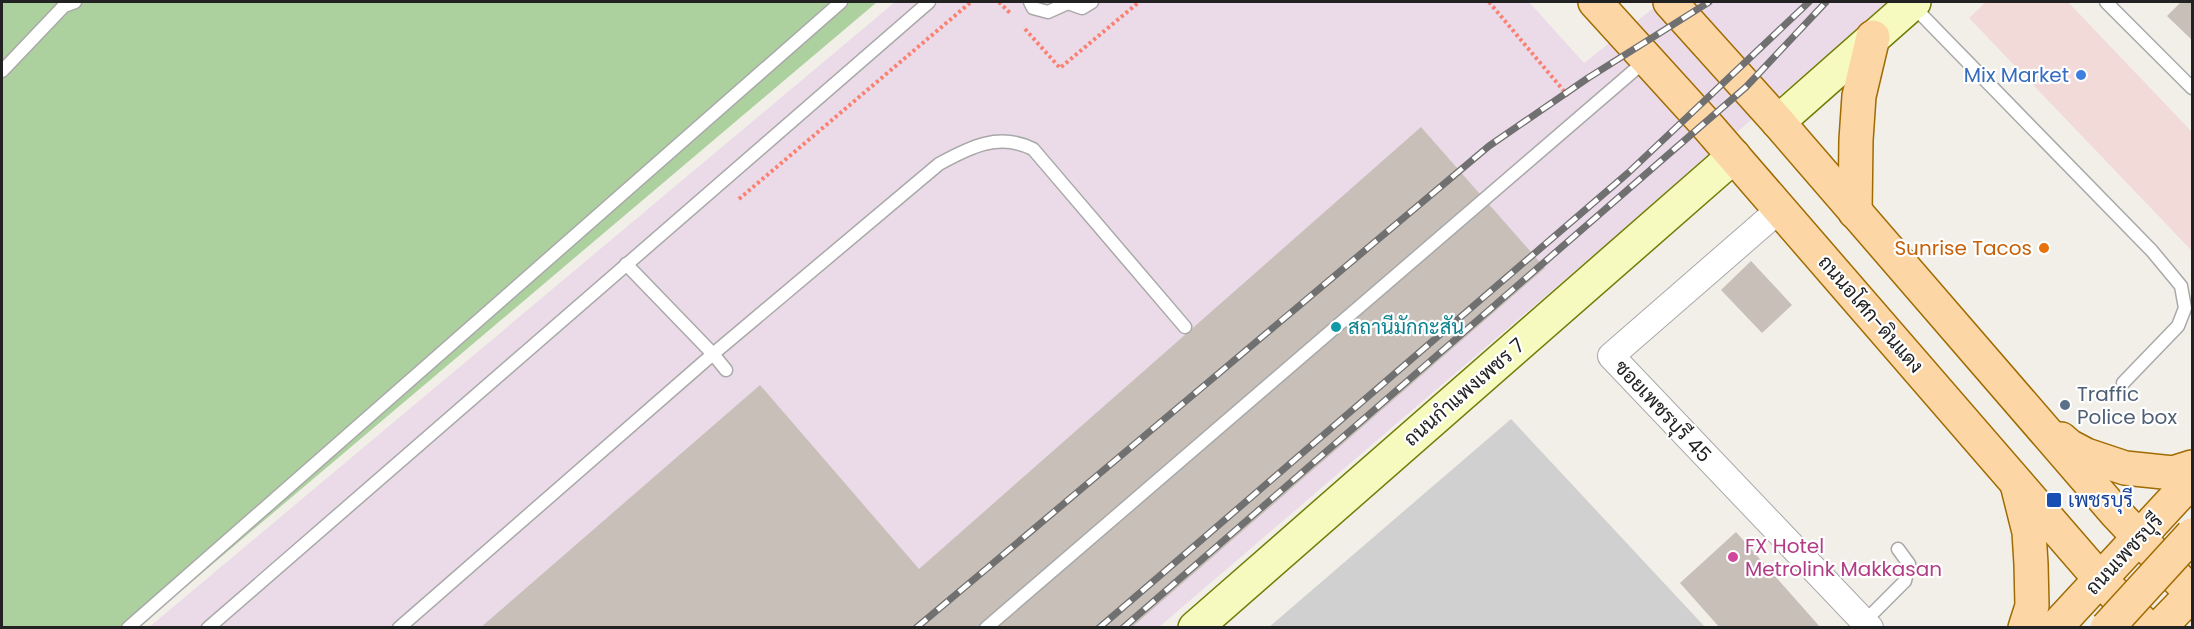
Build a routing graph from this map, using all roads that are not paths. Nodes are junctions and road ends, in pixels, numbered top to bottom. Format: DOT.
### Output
graph roads {
  1 [pos="75,2"];
  2 [pos="841,2"];
  3 [pos="929,2"];
  4 [pos="1030,2"];
  5 [pos="1092,2"];
  6 [pos="1594,2"];
  7 [pos="1670,2"];
  8 [pos="2106,2"];
  9 [pos="1913,3"];
  10 [pos="1873,37"];
  11 [pos="1647,60"];
  12 [pos="2,71"];
  13 [pos="2193,88"];
  14 [pos="1778,122"];
  15 [pos="1734,156"];
  16 [pos="1780,209"];
  17 [pos="1855,212"];
  18 [pos="626,264"];
  19 [pos="1185,327"];
  20 [pos="713,354"];
  21 [pos="726,370"];
  22 [pos="2123,383"];
  23 [pos="2025,408"];
  24 [pos="2193,467"];
  25 [pos="2016,480"];
  26 [pos="2193,480"];
  27 [pos="2193,535"];
  28 [pos="2139,539"];
  29 [pos="1898,549"];
  30 [pos="2100,579"];
  31 [pos="2192,594"];
  32 [pos="1867,625"];
  33 [pos="128,627"];
  34 [pos="208,627"];
  35 [pos="399,627"];
  36 [pos="986,627"];
  37 [pos="1195,627"];
  38 [pos="2025,627"];
  39 [pos="2055,627"];
  40 [pos="2106,627"];
  41 [pos="2147,627"];
  42 [pos="2159,627"];
  1 -- 12 [label="lane"];
  2 -- 33 [label="lane"];
  3 -- 18 [label="lane"];
  4 -- 5 [label="lane"];
  6 -- 11 [label="main road, ถนนอโศก-ดินแดง"];
  7 -- 14 [label="main road"];
  8 -- 13 [label="lane"];
  9 -- 10 [label="street"];
  9 -- 22 [label="lane"];
  10 -- 14 [label="street"];
  10 -- 17 [label="main road"];
  11 -- 15 [label="main road, ถนนอโศก-ดินแดง"];
  11 -- 36 [label="lane"];
  14 -- 17 [label="main road"];
  15 -- 16 [label="main road, ถนนอโศก-ดินแดง"];
  15 -- 37 [label="street, ถนนกำแพงเพชร 7"];
  16 -- 25 [label="main road, ถนนอโศก-ดินแดง"];
  16 -- 32 [label="street, ซอยเพชรบุรี 45"];
  17 -- 23 [label="main road"];
  18 -- 20 [label="lane"];
  18 -- 34 [label="lane"];
  19 -- 20 [label="lane"];
  20 -- 21 [label="lane"];
  20 -- 35 [label="lane"];
  23 -- 24 [label="main road"];
  23 -- 28 [label="main road"];
  25 -- 30 [label="main road, ถนนอโศก-ดินแดง"];
  25 -- 38 [label="main road"];
  26 -- 28 [label="main road, ถนนเพชรบุรี"];
  27 -- 40 [label="main road, ถนนเพชรบุรี, bridge"];
  28 -- 30 [label="main road, ถนนเพชรบุรี"];
  28 -- 31 [label="main road"];
  29 -- 32 [label="lane"];
  30 -- 39 [label="main road, ถนนเพชรบุรี"];
  30 -- 41 [label="main road, ถนนอโศก-ดินแดง"];
  31 -- 42 [label="main road"];
}
